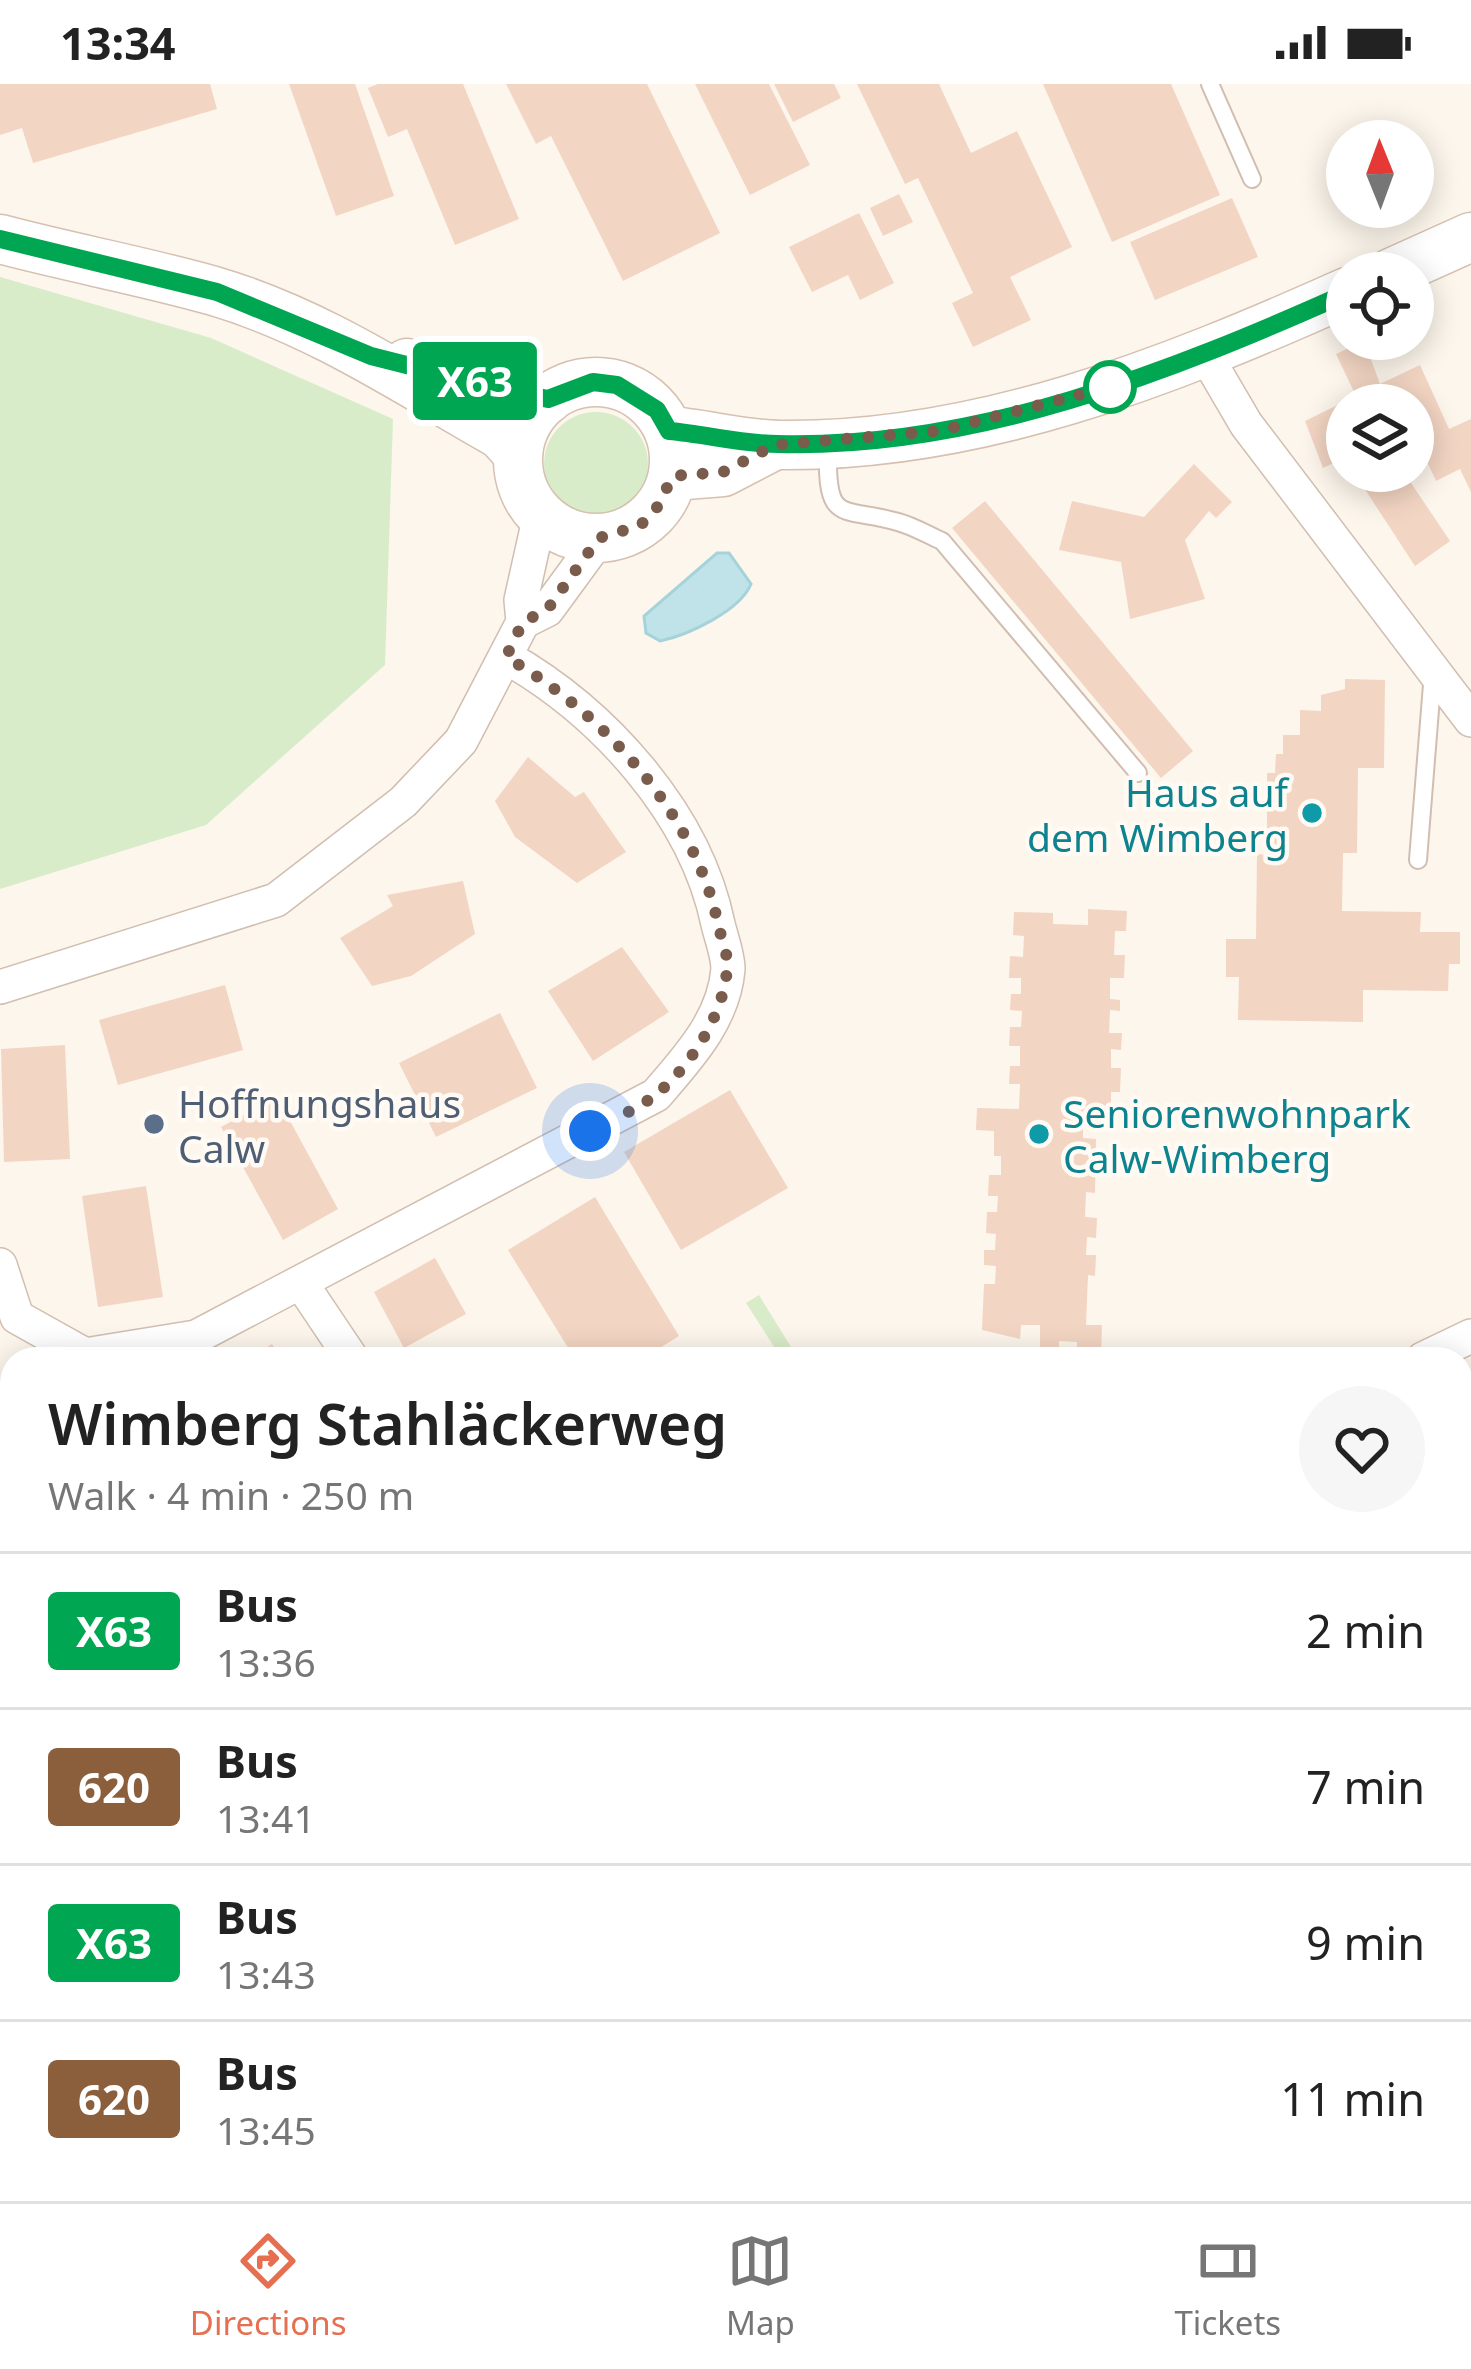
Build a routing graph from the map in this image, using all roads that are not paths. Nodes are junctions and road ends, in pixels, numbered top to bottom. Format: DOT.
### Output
graph roads {
  1 [pos="1210,84"];
  2 [pos="1252,179"];
  3 [pos="1471,237"];
  4 [pos="0,239"];
  5 [pos="1434,254"];
  6 [pos="1326,301"];
  7 [pos="1205,354"];
  8 [pos="371,356"];
  9 [pos="548,399"];
  10 [pos="828,441"];
  11 [pos="518,454"];
  12 [pos="671,454"];
  13 [pos="540,515"];
  14 [pos="599,538"];
  15 [pos="523,622"];
  16 [pos="506,657"];
  17 [pos="1433,671"];
  18 [pos="1471,720"];
  19 [pos="1138,773"];
  20 [pos="1418,860"];
  21 [pos="0,987"];
  22 [pos="0,1265"];
  23 [pos="301,1282"];
  24 [pos="68,1347"];
  25 [pos="140,1347"];
  26 [pos="344,1347"];
  1 -- 2 [label="lane"];
  3 -- 5 [label="street"];
  4 -- 8 [label="street"];
  6 -- 7 [label="street"];
  7 -- 10 [label="street"];
  7 -- 17 [label="street"];
  8 -- 9 [label="street"];
  8 -- 11 [label="street"];
  9 -- 11 [label="street"];
  9 -- 12 [label="street"];
  10 -- 12 [label="street"];
  10 -- 19 [label="lane"];
  11 -- 13 [label="street"];
  12 -- 14 [label="street"];
  13 -- 14 [label="street"];
  13 -- 15 [label="street"];
  14 -- 15 [label="street"];
  15 -- 16 [label="street"];
  16 -- 21 [label="street"];
  16 -- 23 [label="street"];
  17 -- 18 [label="street"];
  17 -- 20 [label="lane"];
  22 -- 24 [label="street"];
  23 -- 25 [label="street"];
  23 -- 26 [label="street"];
}
